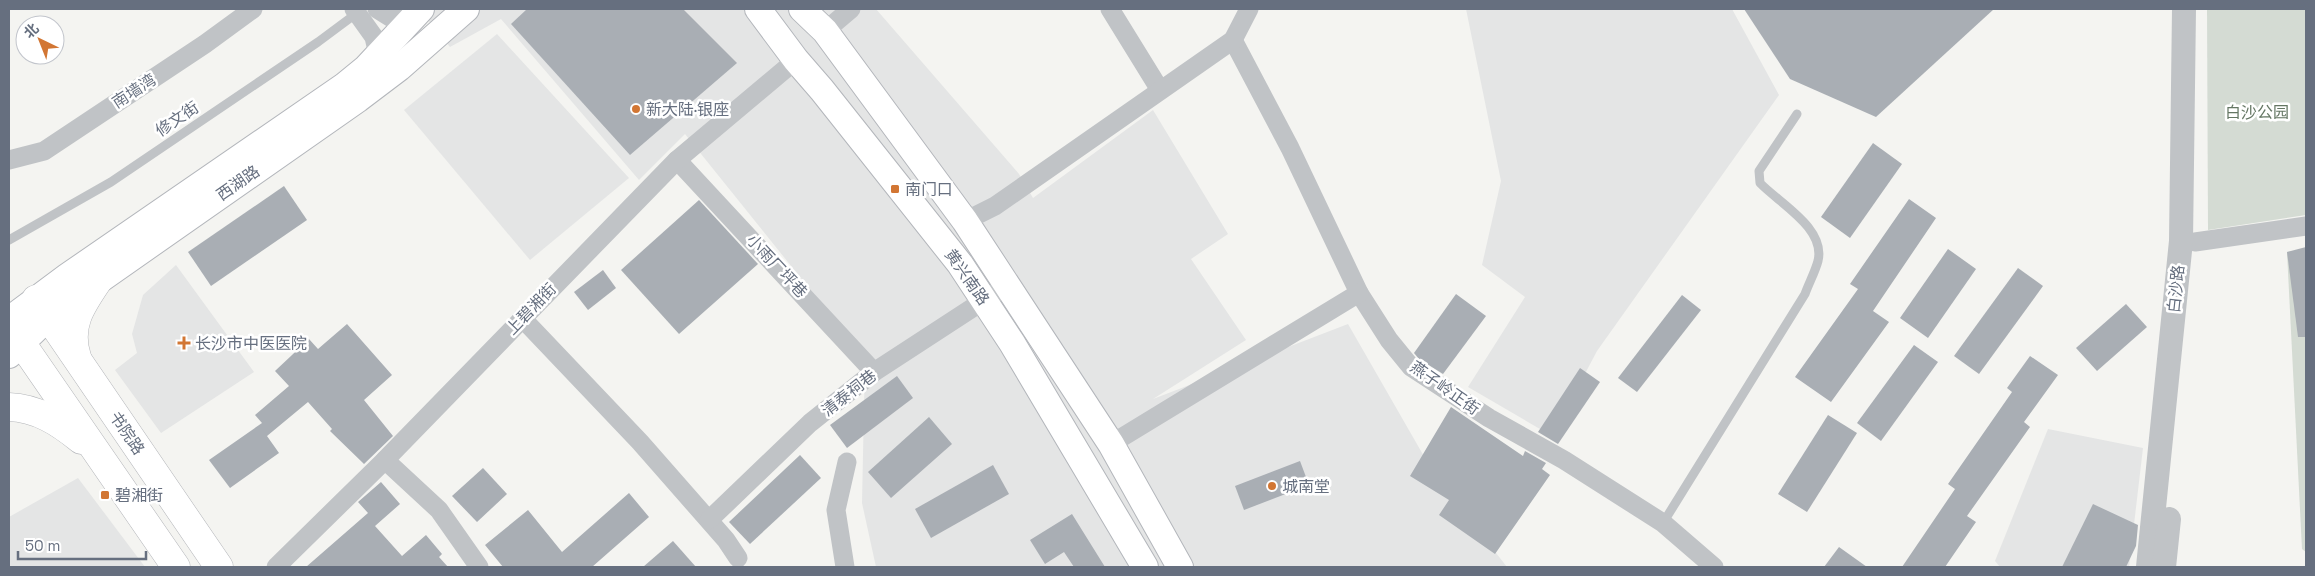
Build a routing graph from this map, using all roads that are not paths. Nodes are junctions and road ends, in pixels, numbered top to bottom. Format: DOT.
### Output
graph roads {
  1 [pos="253,9"];
  2 [pos="377,9"];
  3 [pos="466,9"];
  4 [pos="758,9"];
  5 [pos="802,9"];
  6 [pos="851,9"];
  7 [pos="1110,9"];
  8 [pos="1249,9"];
  9 [pos="2184,9"];
  10 [pos="2199,9"];
  11 [pos="355,11"];
  12 [pos="417,13"];
  13 [pos="826,31"];
  14 [pos="1233,40"];
  15 [pos="378,55"];
  16 [pos="796,60"];
  17 [pos="1160,90"];
  18 [pos="1797,114"];
  19 [pos="9,160"];
  20 [pos="677,160"];
  21 [pos="965,221"];
  22 [pos="2306,226"];
  23 [pos="9,240"];
  24 [pos="2196,242"];
  25 [pos="98,280"];
  26 [pos="1006,286"];
  27 [pos="1358,293"];
  28 [pos="984,300"];
  29 [pos="42,309"];
  30 [pos="522,318"];
  31 [pos="12,336"];
  32 [pos="81,365"];
  33 [pos="874,372"];
  34 [pos="9,407"];
  35 [pos="1111,444"];
  36 [pos="385,460"];
  37 [pos="104,462"];
  38 [pos="846,462"];
  39 [pos="709,520"];
  40 [pos="1663,523"];
  41 [pos="738,558"];
  42 [pos="286,564"];
  43 [pos="176,567"];
  44 [pos="219,567"];
  45 [pos="479,567"];
  46 [pos="845,567"];
  47 [pos="1145,567"];
  48 [pos="1180,567"];
  49 [pos="1714,567"];
  50 [pos="2148,567"];
  51 [pos="2164,567"];
  1 -- 19 [label="street, 南墙湾"];
  2 -- 12 [label="street"];
  3 -- 25 [label="main road, 西湖路"];
  4 -- 16 [label="main road, 黄兴南路"];
  5 -- 13 [label="main road, 黄兴南路"];
  6 -- 13 [label="street"];
  7 -- 17 [label="street"];
  8 -- 14 [label="street"];
  9 -- 50 [label="street, 白沙路"];
  10 -- 24 [label="street, 白沙路"];
  11 -- 15 [label="street"];
  11 -- 23 [label="lane, 修文街"];
  12 -- 15 [label="main road, 西湖路"];
  13 -- 21 [label="main road, 黄兴南路"];
  14 -- 17 [label="street"];
  14 -- 27 [label="street, 燕子岭正街"];
  15 -- 29 [label="main road, 西湖路"];
  16 -- 20 [label="street, 上碧湘街"];
  16 -- 28 [label="main road, 黄兴南路"];
  17 -- 21 [label="street"];
  18 -- 40 [label="lane"];
  20 -- 30 [label="street, 上碧湘街"];
  20 -- 33 [label="street, 小雨厂坪巷"];
  21 -- 26 [label="main road, 黄兴南路"];
  22 -- 24 [label="street"];
  24 -- 51 [label="street, 白沙路"];
  25 -- 29 [label="main road, 西湖路"];
  25 -- 32 [label="main road"];
  26 -- 28 [label="street, 清泰祠巷"];
  26 -- 35 [label="main road, 黄兴南路"];
  27 -- 35 [label="street"];
  27 -- 40 [label="street, 燕子岭正街"];
  28 -- 33 [label="street, 清泰祠巷"];
  28 -- 47 [label="main road, 黄兴南路"];
  29 -- 31 [label="main road, 西湖路"];
  29 -- 32 [label="main road, 书院路"];
  30 -- 36 [label="street, 上碧湘街"];
  30 -- 39 [label="street"];
  31 -- 37 [label="main road"];
  32 -- 44 [label="main road, 书院路"];
  33 -- 39 [label="street, 清泰祠巷"];
  34 -- 37 [label="main road"];
  35 -- 48 [label="main road, 黄兴南路"];
  36 -- 42 [label="street, 上碧湘街"];
  36 -- 45 [label="street"];
  37 -- 43 [label="main road"];
  38 -- 46 [label="street"];
  39 -- 41 [label="street"];
  40 -- 49 [label="street, 燕子岭正街"];
}
